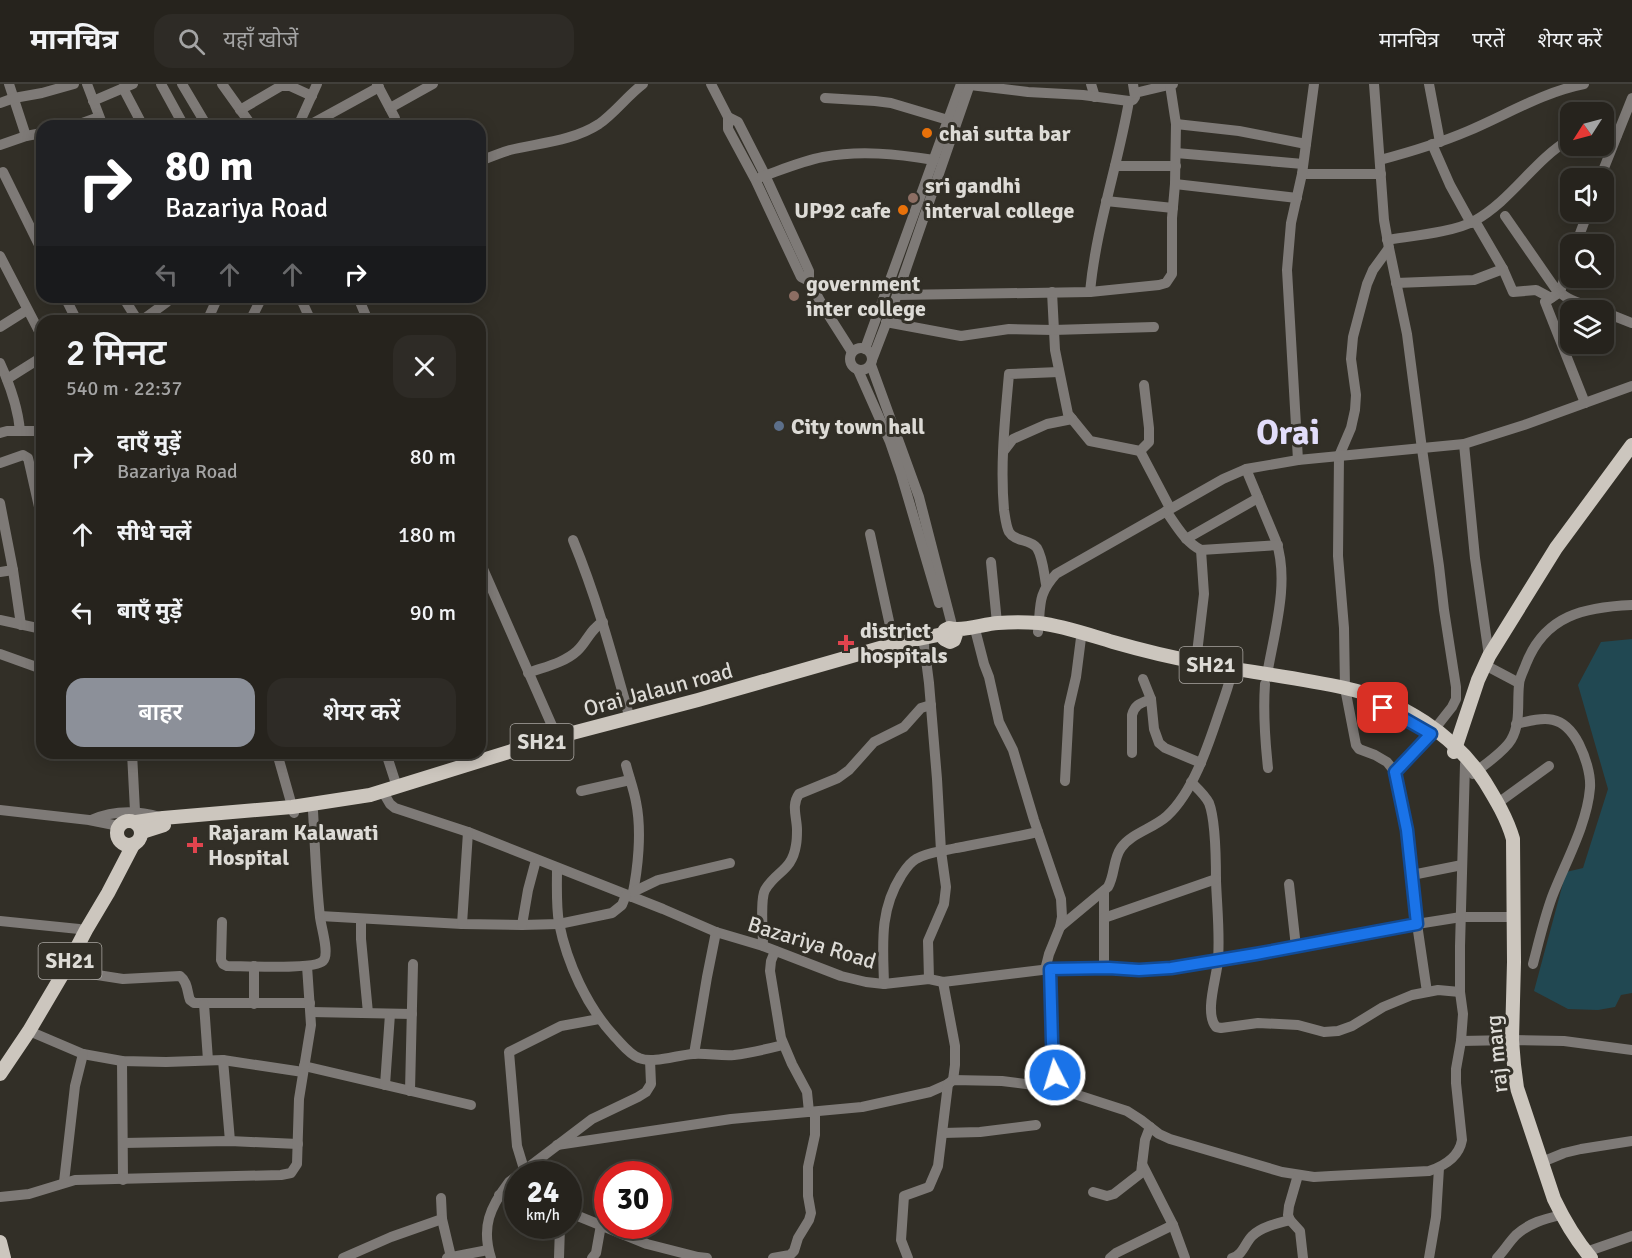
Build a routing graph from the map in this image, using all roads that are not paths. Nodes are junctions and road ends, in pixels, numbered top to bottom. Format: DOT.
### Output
graph roads {
  1 [pos="9,84"];
  2 [pos="74,84"];
  3 [pos="87,84"];
  4 [pos="161,84"];
  5 [pos="182,84"];
  6 [pos="222,84"];
  7 [pos="260,84"];
  8 [pos="317,84"];
  9 [pos="433,84"];
  10 [pos="643,84"];
  11 [pos="711,84"];
  12 [pos="962,84"];
  13 [pos="970,84"];
  14 [pos="1091,84"];
  15 [pos="1314,84"];
  16 [pos="1374,84"];
  17 [pos="1429,84"];
  18 [pos="1584,84"];
  19 [pos="1172,85"];
  20 [pos="1570,85"];
  21 [pos="124,86"];
  22 [pos="378,86"];
  23 [pos="1133,93"];
  24 [pos="266,94"];
  25 [pos="312,96"];
  26 [pos="1095,97"];
  27 [pos="14,98"];
  28 [pos="825,98"];
  29 [pos="1632,98"];
  30 [pos="93,101"];
  31 [pos="0,103"];
  32 [pos="390,108"];
  33 [pos="240,110"];
  34 [pos="100,120"];
  35 [pos="141,120"];
  36 [pos="181,120"];
  37 [pos="203,120"];
  38 [pos="248,120"];
  39 [pos="301,120"];
  40 [pos="318,120"];
  41 [pos="396,120"];
  42 [pos="948,120"];
  43 [pos="1176,124"];
  44 [pos="36,134"];
  45 [pos="1614,135"];
  46 [pos="1617,135"];
  47 [pos="26,136"];
  48 [pos="1436,143"];
  49 [pos="1306,144"];
  50 [pos="0,145"];
  51 [pos="1560,145"];
  52 [pos="1176,153"];
  53 [pos="486,159"];
  54 [pos="934,160"];
  55 [pos="1380,160"];
  56 [pos="1115,166"];
  57 [pos="1176,166"];
  58 [pos="1604,168"];
  59 [pos="1302,169"];
  60 [pos="3,172"];
  61 [pos="1381,174"];
  62 [pos="760,177"];
  63 [pos="1175,184"];
  64 [pos="1514,189"];
  65 [pos="1297,198"];
  66 [pos="1106,201"];
  67 [pos="1173,208"];
  68 [pos="1486,214"];
  69 [pos="1505,216"];
  70 [pos="1473,222"];
  71 [pos="36,235"];
  72 [pos="1388,244"];
  73 [pos="0,256"];
  74 [pos="1503,269"];
  75 [pos="5,279"];
  76 [pos="1396,283"];
  77 [pos="1560,285"];
  78 [pos="1052,292"];
  79 [pos="1090,292"];
  80 [pos="1557,292"];
  81 [pos="897,295"];
  82 [pos="1572,300"];
  83 [pos="167,303"];
  84 [pos="27,310"];
  85 [pos="148,315"];
  86 [pos="1614,316"];
  87 [pos="886,322"];
  88 [pos="1632,323"];
  89 [pos="36,326"];
  90 [pos="0,327"];
  91 [pos="1154,327"];
  92 [pos="1053,330"];
  93 [pos="865,349"];
  94 [pos="852,352"];
  95 [pos="36,361"];
  96 [pos="0,363"];
  97 [pos="871,363"];
  98 [pos="858,370"];
  99 [pos="1059,372"];
  100 [pos="7,379"];
  101 [pos="1144,385"];
  102 [pos="1632,386"];
  103 [pos="1585,403"];
  104 [pos="1072,419"];
  105 [pos="20,431"];
  106 [pos="36,431"];
  107 [pos="0,433"];
  108 [pos="1464,444"];
  109 [pos="1632,446"];
  110 [pos="1422,448"];
  111 [pos="1140,451"];
  112 [pos="1003,453"];
  113 [pos="1339,456"];
  114 [pos="1298,460"];
  115 [pos="0,463"];
  116 [pos="1246,469"];
  117 [pos="36,478"];
  118 [pos="1258,498"];
  119 [pos="1168,509"];
  120 [pos="1,511"];
  121 [pos="870,534"];
  122 [pos="1186,539"];
  123 [pos="573,540"];
  124 [pos="1278,545"];
  125 [pos="1201,550"];
  126 [pos="991,562"];
  127 [pos="13,570"];
  128 [pos="0,572"];
  129 [pos="486,576"];
  130 [pos="1046,584"];
  131 [pos="1632,605"];
  132 [pos="0,620"];
  133 [pos="603,622"];
  134 [pos="997,623"];
  135 [pos="21,625"];
  136 [pos="36,628"];
  137 [pos="1039,628"];
  138 [pos="950,633"];
  139 [pos="976,633"];
  140 [pos="1081,638"];
  141 [pos="894,644"];
  142 [pos="924,644"];
  143 [pos="1140,653"];
  144 [pos="0,654"];
  145 [pos="1487,660"];
  146 [pos="1196,666"];
  147 [pos="36,667"];
  148 [pos="528,673"];
  149 [pos="1232,673"];
  150 [pos="1143,679"];
  151 [pos="1266,679"];
  152 [pos="1519,683"];
  153 [pos="1345,692"];
  154 [pos="1151,699"];
  155 [pos="931,705"];
  156 [pos="630,718"];
  157 [pos="1516,724"];
  158 [pos="1433,731"];
  159 [pos="557,738"];
  160 [pos="1455,749"];
  161 [pos="1132,753"];
  162 [pos="132,759"];
  163 [pos="279,759"];
  164 [pos="388,759"];
  165 [pos="1201,763"];
  166 [pos="626,765"];
  167 [pos="1549,766"];
  168 [pos="1268,768"];
  169 [pos="1472,769"];
  170 [pos="1395,772"];
  171 [pos="630,780"];
  172 [pos="1065,781"];
  173 [pos="1191,782"];
  174 [pos="397,787"];
  175 [pos="581,791"];
  176 [pos="384,794"];
  177 [pos="1498,803"];
  178 [pos="0,810"];
  179 [pos="293,810"];
  180 [pos="313,811"];
  181 [pos="89,820"];
  182 [pos="137,822"];
  183 [pos="119,826"];
  184 [pos="468,832"];
  185 [pos="1038,832"];
  186 [pos="1513,839"];
  187 [pos="128,844"];
  188 [pos="941,851"];
  189 [pos="536,860"];
  190 [pos="730,863"];
  191 [pos="1462,865"];
  192 [pos="557,868"];
  193 [pos="1412,875"];
  194 [pos="1216,879"];
  195 [pos="1289,884"];
  196 [pos="1104,891"];
  197 [pos="630,894"];
  198 [pos="320,916"];
  199 [pos="1461,917"];
  200 [pos="1512,917"];
  201 [pos="1104,918"];
  202 [pos="361,919"];
  203 [pos="0,921"];
  204 [pos="222,922"];
  205 [pos="462,924"];
  206 [pos="560,924"];
  207 [pos="1417,924"];
  208 [pos="522,925"];
  209 [pos="1060,927"];
  210 [pos="79,929"];
  211 [pos="716,932"];
  212 [pos="763,946"];
  213 [pos="1296,947"];
  214 [pos="775,951"];
  215 [pos="1218,961"];
  216 [pos="413,964"];
  217 [pos="1533,964"];
  218 [pos="254,966"];
  219 [pos="307,966"];
  220 [pos="1104,968"];
  221 [pos="1048,969"];
  222 [pos="65,970"];
  223 [pos="929,979"];
  224 [pos="943,982"];
  225 [pos="884,984"];
  226 [pos="1427,992"];
  227 [pos="1461,992"];
  228 [pos="204,1004"];
  229 [pos="254,1004"];
  230 [pos="310,1008"];
  231 [pos="368,1013"];
  232 [pos="390,1014"];
  233 [pos="412,1014"];
  234 [pos="599,1019"];
  235 [pos="29,1030"];
  236 [pos="1512,1040"];
  237 [pos="1461,1041"];
  238 [pos="783,1045"];
  239 [pos="1629,1050"];
  240 [pos="83,1054"];
  241 [pos="694,1054"];
  242 [pos="208,1060"];
  243 [pos="223,1060"];
  244 [pos="650,1060"];
  245 [pos="1632,1060"];
  246 [pos="122,1061"];
  247 [pos="0,1064"];
  248 [pos="303,1069"];
  249 [pos="0,1074"];
  250 [pos="950,1082"];
  251 [pos="385,1085"];
  252 [pos="1056,1089"];
  253 [pos="410,1091"];
  254 [pos="471,1105"];
  255 [pos="812,1112"];
  256 [pos="1036,1125"];
  257 [pos="1150,1127"];
  258 [pos="943,1133"];
  259 [pos="230,1141"];
  260 [pos="1632,1141"];
  261 [pos="123,1143"];
  262 [pos="298,1144"];
  263 [pos="557,1145"];
  264 [pos="522,1161"];
  265 [pos="535,1161"];
  266 [pos="1542,1162"];
  267 [pos="1142,1164"];
  268 [pos="1439,1168"];
  269 [pos="1298,1174"];
  270 [pos="123,1180"];
  271 [pos="64,1182"];
  272 [pos="504,1188"];
  273 [pos="1093,1192"];
  274 [pos="499,1195"];
  275 [pos="504,1196"];
  276 [pos="0,1197"];
  277 [pos="441,1198"];
  278 [pos="1561,1215"];
  279 [pos="442,1219"];
  280 [pos="1290,1220"];
  281 [pos="1173,1225"];
  282 [pos="1632,1236"];
  283 [pos="560,1239"];
  284 [pos="598,1239"];
  285 [pos="636,1239"];
  286 [pos="0,1242"];
  287 [pos="794,1251"];
  288 [pos="489,1254"];
  289 [pos="1588,1255"];
  290 [pos="449,1257"];
  291 [pos="1236,1257"];
  292 [pos="4,1258"];
  293 [pos="344,1258"];
  294 [pos="559,1258"];
  295 [pos="592,1258"];
  296 [pos="701,1258"];
  297 [pos="773,1258"];
  298 [pos="804,1258"];
  299 [pos="908,1258"];
  300 [pos="1110,1258"];
  301 [pos="1185,1258"];
  302 [pos="1303,1258"];
  303 [pos="1429,1258"];
  304 [pos="1497,1258"];
  1 -- 27 [label="street"];
  2 -- 27 [label="street"];
  3 -- 30 [label="street"];
  4 -- 36 [label="street"];
  5 -- 37 [label="street"];
  6 -- 33 [label="street"];
  7 -- 24 [label="street"];
  8 -- 25 [label="street"];
  9 -- 32 [label="street"];
  10 -- 53 [label="street"];
  11 -- 62 [label="street"];
  12 -- 42 [label="street"];
  13 -- 26 [label="street"];
  13 -- 81 [label="street"];
  14 -- 26 [label="street"];
  15 -- 49 [label="street"];
  16 -- 55 [label="street"];
  17 -- 48 [label="street"];
  18 -- 20 [label="street"];
  19 -- 23 [label="street"];
  19 -- 43 [label="street"];
  20 -- 48 [label="street"];
  21 -- 30 [label="street"];
  21 -- 35 [label="street"];
  22 -- 32 [label="street"];
  22 -- 40 [label="street"];
  23 -- 26 [label="street"];
  23 -- 56 [label="street"];
  24 -- 25 [label="street"];
  24 -- 33 [label="street"];
  25 -- 39 [label="street"];
  27 -- 31 [label="street"];
  27 -- 47 [label="street"];
  28 -- 42 [label="street"];
  29 -- 46 [label="street"];
  30 -- 34 [label="street"];
  32 -- 41 [label="street"];
  33 -- 38 [label="street"];
  42 -- 54 [label="street"];
  43 -- 49 [label="street"];
  43 -- 52 [label="street"];
  44 -- 47 [label="street"];
  45 -- 46 [label="street"];
  46 -- 58 [label="street"];
  47 -- 50 [label="street"];
  48 -- 55 [label="street"];
  48 -- 70 [label="street"];
  49 -- 59 [label="street"];
  51 -- 64 [label="street"];
  52 -- 57 [label="street"];
  52 -- 59 [label="street"];
  54 -- 62 [label="street"];
  54 -- 93 [label="street"];
  55 -- 61 [label="street"];
  56 -- 57 [label="street"];
  56 -- 66 [label="street"];
  57 -- 63 [label="street"];
  59 -- 61 [label="street"];
  59 -- 65 [label="street"];
  60 -- 71 [label="street"];
  61 -- 72 [label="street"];
  62 -- 94 [label="street"];
  63 -- 65 [label="street"];
  63 -- 67 [label="street"];
  64 -- 68 [label="street"];
  64 -- 69 [label="street"];
  65 -- 114 [label="street"];
  66 -- 67 [label="street"];
  66 -- 79 [label="street"];
  67 -- 79 [label="street"];
  68 -- 69 [label="street"];
  68 -- 70 [label="street"];
  69 -- 80 [label="street"];
  70 -- 72 [label="street"];
  70 -- 74 [label="street"];
  72 -- 76 [label="street"];
  72 -- 113 [label="street"];
  73 -- 75 [label="street"];
  74 -- 76 [label="street"];
  74 -- 80 [label="street"];
  75 -- 84 [label="street"];
  76 -- 110 [label="street"];
  77 -- 80 [label="street"];
  78 -- 79 [label="street"];
  78 -- 81 [label="street"];
  78 -- 92 [label="street"];
  80 -- 82 [label="street"];
  80 -- 103 [label="street"];
  81 -- 87 [label="street"];
  83 -- 85 [label="street"];
  84 -- 89 [label="street"];
  84 -- 90 [label="street"];
  86 -- 88 [label="street"];
  87 -- 92 [label="street"];
  87 -- 97 [label="street"];
  91 -- 92 [label="street"];
  92 -- 99 [label="street"];
  93 -- 94 [label="street"];
  93 -- 97 [label="street"];
  94 -- 98 [label="street"];
  95 -- 100 [label="street"];
  96 -- 100 [label="street"];
  97 -- 98 [label="street"];
  97 -- 138 [label="street"];
  98 -- 138 [label="street"];
  99 -- 104 [label="street"];
  99 -- 112 [label="street"];
  100 -- 105 [label="street"];
  101 -- 111 [label="street"];
  102 -- 103 [label="street"];
  103 -- 108 [label="street"];
  104 -- 111 [label="street"];
  104 -- 112 [label="street"];
  105 -- 106 [label="street"];
  105 -- 107 [label="street"];
  108 -- 110 [label="street"];
  108 -- 145 [label="street"];
  109 -- 145 [label="main road"];
  110 -- 113 [label="street"];
  110 -- 158 [label="street"];
  111 -- 119 [label="street"];
  112 -- 130 [label="street"];
  113 -- 114 [label="street"];
  113 -- 153 [label="street"];
  114 -- 116 [label="street"];
  115 -- 117 [label="street"];
  116 -- 118 [label="street"];
  116 -- 119 [label="street"];
  118 -- 122 [label="street"];
  118 -- 124 [label="street"];
  119 -- 122 [label="street"];
  119 -- 130 [label="street"];
  120 -- 127 [label="street"];
  121 -- 141 [label="street"];
  122 -- 125 [label="street"];
  123 -- 133 [label="street"];
  124 -- 125 [label="street"];
  124 -- 151 [label="street"];
  125 -- 146 [label="street"];
  126 -- 134 [label="street"];
  127 -- 128 [label="street"];
  127 -- 135 [label="street"];
  129 -- 148 [label="street"];
  130 -- 137 [label="street"];
  131 -- 152 [label="street"];
  132 -- 135 [label="street"];
  133 -- 148 [label="street"];
  133 -- 156 [label="street"];
  134 -- 137 [label="main road, Orai Jalaun road / SH21"];
  134 -- 138 [label="main road, Orai Jalaun road / SH21"];
  135 -- 136 [label="street"];
  137 -- 139 [label="main road, Orai Jalaun road / SH21"];
  137 -- 140 [label="main road, Orai Jalaun road / SH21"];
  137 -- 143 [label="main road, Orai Jalaun road / SH21"];
  138 -- 139 [label="main road, Orai Jalaun road / SH21"];
  138 -- 141 [label="main road, Orai Jalaun road / SH21"];
  138 -- 142 [label="main road"];
  139 -- 185 [label="street"];
  140 -- 143 [label="main road, Orai Jalaun road / SH21"];
  140 -- 172 [label="street"];
  141 -- 156 [label="main road, Orai Jalaun road / SH21"];
  142 -- 155 [label="street"];
  142 -- 176 [label="main road"];
  143 -- 146 [label="main road, Orai Jalaun road / SH21"];
  144 -- 147 [label="street"];
  145 -- 152 [label="street"];
  145 -- 160 [label="main road"];
  146 -- 149 [label="main road, Orai Jalaun road / SH21"];
  148 -- 159 [label="street"];
  149 -- 151 [label="main road, Orai Jalaun road / SH21"];
  149 -- 165 [label="street"];
  150 -- 154 [label="street"];
  151 -- 153 [label="main road, Orai Jalaun road / SH21"];
  151 -- 168 [label="street"];
  152 -- 157 [label="street"];
  153 -- 158 [label="main road, Orai Jalaun road / SH21"];
  153 -- 170 [label="street"];
  154 -- 161 [label="street"];
  154 -- 165 [label="street"];
  155 -- 188 [label="street"];
  155 -- 212 [label="street"];
  156 -- 159 [label="main road, Orai Jalaun road / SH21"];
  157 -- 169 [label="street"];
  157 -- 217 [label="street"];
  158 -- 160 [label="main road, Orai Jalaun road / SH21"];
  158 -- 170 [label="street"];
  159 -- 174 [label="main road, Orai Jalaun road / SH21"];
  160 -- 169 [label="main road, Orai Jalaun road"];
  162 -- 182 [label="street"];
  163 -- 179 [label="street"];
  164 -- 174 [label="street"];
  165 -- 173 [label="street"];
  166 -- 171 [label="street"];
  167 -- 177 [label="street"];
  169 -- 177 [label="main road"];
  169 -- 186 [label="main road"];
  169 -- 191 [label="street"];
  170 -- 193 [label="street"];
  171 -- 175 [label="street"];
  171 -- 197 [label="street"];
  173 -- 194 [label="street"];
  173 -- 196 [label="street"];
  174 -- 176 [label="main road, Orai Jalaun road / SH21"];
  176 -- 179 [label="main road, Orai Jalaun road / SH21"];
  176 -- 180 [label="main road"];
  176 -- 184 [label="street, Bazariya Road"];
  177 -- 186 [label="main road"];
  178 -- 181 [label="street"];
  179 -- 180 [label="main road"];
  179 -- 182 [label="main road, Orai Jalaun road / SH21"];
  179 -- 182 [label="main road"];
  180 -- 198 [label="street"];
  181 -- 182 [label="street"];
  181 -- 183 [label="street"];
  182 -- 183 [label="main road, Orai Jalaun road / SH21"];
  182 -- 187 [label="main road, SH21"];
  183 -- 187 [label="main road"];
  184 -- 189 [label="street, Bazariya Road"];
  184 -- 205 [label="street"];
  185 -- 188 [label="street"];
  185 -- 209 [label="street"];
  186 -- 200 [label="main road, raj marg"];
  187 -- 210 [label="main road, SH21"];
  187 -- 222 [label="main road, SH21"];
  188 -- 223 [label="street"];
  188 -- 225 [label="street"];
  189 -- 192 [label="street, Bazariya Road"];
  189 -- 208 [label="street"];
  190 -- 197 [label="street"];
  191 -- 193 [label="street"];
  191 -- 199 [label="street"];
  192 -- 197 [label="street, Bazariya Road"];
  192 -- 206 [label="street"];
  193 -- 207 [label="street"];
  194 -- 201 [label="street"];
  194 -- 215 [label="street"];
  195 -- 213 [label="street"];
  196 -- 201 [label="street"];
  196 -- 209 [label="street"];
  197 -- 206 [label="street"];
  197 -- 211 [label="street, Bazariya Road"];
  198 -- 202 [label="street"];
  198 -- 219 [label="street"];
  199 -- 200 [label="street, Bazariya Road"];
  199 -- 207 [label="street, Bazariya Road"];
  199 -- 227 [label="street"];
  200 -- 236 [label="main road, raj marg"];
  201 -- 220 [label="street"];
  202 -- 205 [label="street"];
  202 -- 231 [label="street"];
  203 -- 210 [label="street"];
  204 -- 218 [label="street"];
  205 -- 208 [label="street"];
  206 -- 208 [label="street"];
  206 -- 234 [label="street"];
  207 -- 213 [label="street, Bazariya Road"];
  207 -- 226 [label="street"];
  209 -- 221 [label="street"];
  210 -- 247 [label="main road, SH21"];
  211 -- 212 [label="street, Bazariya Road"];
  211 -- 241 [label="street"];
  212 -- 214 [label="street, Bazariya Road"];
  213 -- 215 [label="street, Bazariya Road"];
  214 -- 225 [label="street, Bazariya Road"];
  214 -- 238 [label="street"];
  215 -- 220 [label="street, Bazariya Road"];
  215 -- 226 [label="street"];
  216 -- 233 [label="street"];
  218 -- 219 [label="street"];
  218 -- 229 [label="street"];
  219 -- 230 [label="street"];
  220 -- 221 [label="street, Bazariya Road"];
  221 -- 224 [label="street, Bazariya Road"];
  221 -- 252 [label="street"];
  222 -- 228 [label="street"];
  222 -- 235 [label="main road, SH21"];
  223 -- 224 [label="street, Bazariya Road"];
  223 -- 225 [label="street, Bazariya Road"];
  224 -- 250 [label="street"];
  226 -- 227 [label="street"];
  227 -- 237 [label="street"];
  228 -- 229 [label="street"];
  228 -- 242 [label="street"];
  229 -- 230 [label="street"];
  230 -- 231 [label="street"];
  230 -- 248 [label="street"];
  231 -- 232 [label="street"];
  232 -- 233 [label="street"];
  232 -- 251 [label="street"];
  233 -- 253 [label="street"];
  234 -- 244 [label="street"];
  234 -- 264 [label="street"];
  235 -- 240 [label="street"];
  235 -- 249 [label="main road, SH21"];
  236 -- 237 [label="street"];
  236 -- 239 [label="street"];
  236 -- 266 [label="main road, raj marg"];
  237 -- 268 [label="street"];
  238 -- 241 [label="street"];
  238 -- 255 [label="street"];
  239 -- 245 [label="street"];
  240 -- 246 [label="street"];
  240 -- 271 [label="street"];
  241 -- 244 [label="street"];
  242 -- 243 [label="street"];
  242 -- 246 [label="street"];
  243 -- 248 [label="street"];
  243 -- 259 [label="street"];
  244 -- 263 [label="street"];
  246 -- 261 [label="street"];
  248 -- 251 [label="street"];
  248 -- 262 [label="street"];
  250 -- 252 [label="street"];
  250 -- 255 [label="street"];
  250 -- 258 [label="street"];
  251 -- 253 [label="street"];
  252 -- 257 [label="street"];
  253 -- 254 [label="street"];
  255 -- 263 [label="street"];
  255 -- 287 [label="street"];
  256 -- 258 [label="street"];
  257 -- 267 [label="street"];
  257 -- 269 [label="street"];
  258 -- 299 [label="street"];
  259 -- 261 [label="street"];
  259 -- 262 [label="street"];
  260 -- 266 [label="street"];
  261 -- 270 [label="street"];
  262 -- 270 [label="street"];
  263 -- 265 [label="street"];
  266 -- 278 [label="main road, raj marg"];
  267 -- 273 [label="street"];
  267 -- 281 [label="street"];
  268 -- 269 [label="street"];
  268 -- 303 [label="street"];
  269 -- 280 [label="street"];
  270 -- 271 [label="street"];
  271 -- 276 [label="street"];
  272 -- 274 [label="street"];
  274 -- 275 [label="street"];
  274 -- 288 [label="street"];
  277 -- 279 [label="street"];
  278 -- 289 [label="main road, raj marg"];
  278 -- 304 [label="street"];
  279 -- 290 [label="street"];
  279 -- 293 [label="street"];
  280 -- 291 [label="street"];
  280 -- 302 [label="street"];
  281 -- 300 [label="street"];
  281 -- 301 [label="street"];
  282 -- 289 [label="street"];
  283 -- 294 [label="street"];
  284 -- 295 [label="street"];
  285 -- 296 [label="street"];
  286 -- 292 [label="main road"];
  287 -- 297 [label="street"];
  287 -- 298 [label="street"];
  288 -- 290 [label="street"];
}
